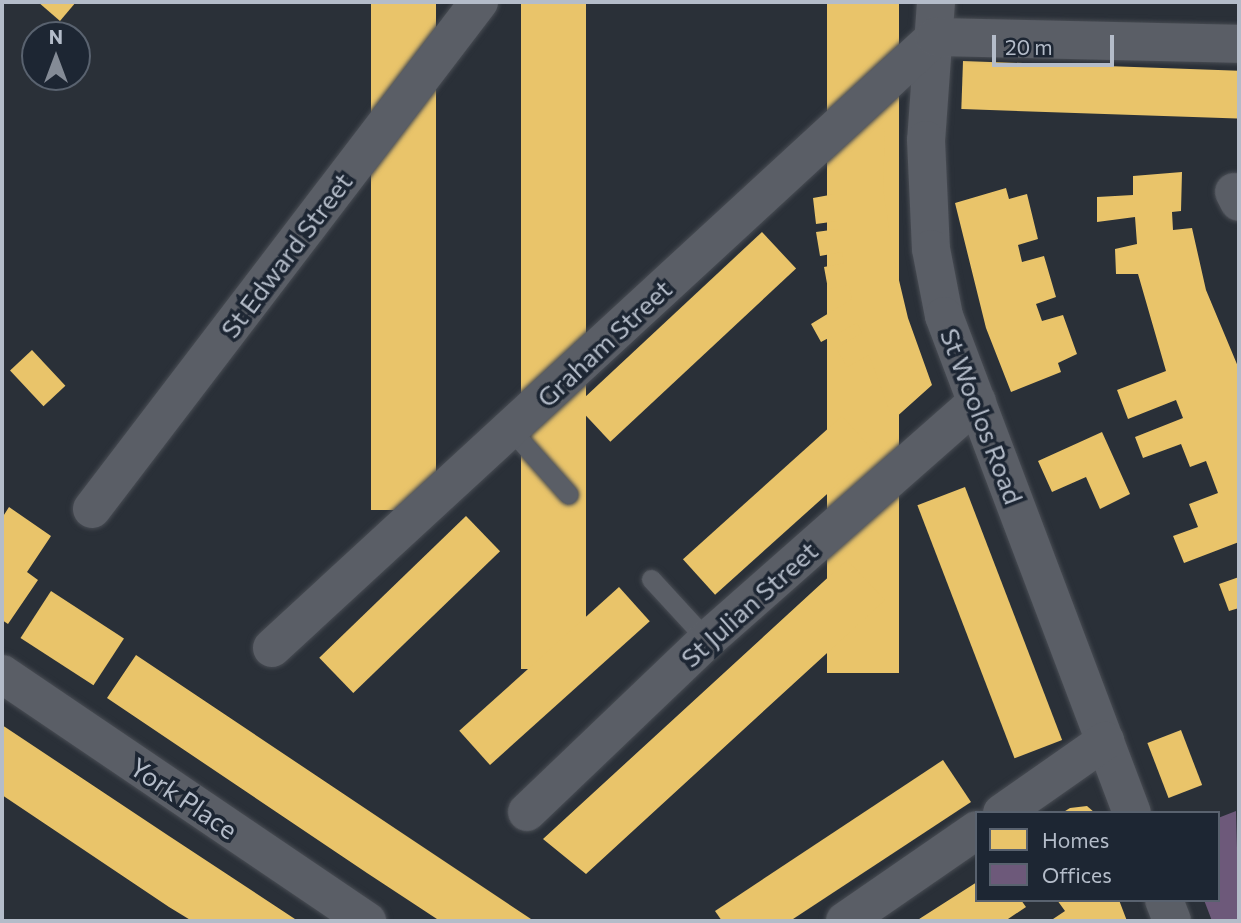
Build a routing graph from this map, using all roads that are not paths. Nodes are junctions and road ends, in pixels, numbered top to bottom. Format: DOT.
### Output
graph roads {
  1 [pos="479,2"];
  2 [pos="936,19"];
  3 [pos="1239,44"];
  4 [pos="977,402"];
  5 [pos="511,430"];
  6 [pos="568,494"];
  7 [pos="92,509"];
  8 [pos="651,579"];
  9 [pos="707,640"];
  10 [pos="272,648"];
  11 [pos="2,674"];
  12 [pos="1105,741"];
  13 [pos="1005,811"];
  14 [pos="1131,811"];
  15 [pos="527,812"];
  16 [pos="975,831"];
  17 [pos="1165,902"];
  18 [pos="367,921"];
  19 [pos="845,921"];
  20 [pos="1172,921"];
  1 -- 7 [label="street, St Edward Street"];
  2 -- 3 [label="street"];
  2 -- 4 [label="street, St Woolos Road"];
  2 -- 5 [label="street, Graham Street"];
  4 -- 9 [label="street, St Julian Street"];
  4 -- 12 [label="street, St Woolos Road"];
  5 -- 6 [label="lane"];
  5 -- 10 [label="street, Graham Street"];
  8 -- 9 [label="lane"];
  9 -- 15 [label="street, St Julian Street"];
  11 -- 18 [label="street, York Place"];
  12 -- 13 [label="street"];
  12 -- 14 [label="street, St Woolos Road"];
  16 -- 19 [label="street"];
  17 -- 20 [label="street"];
}
